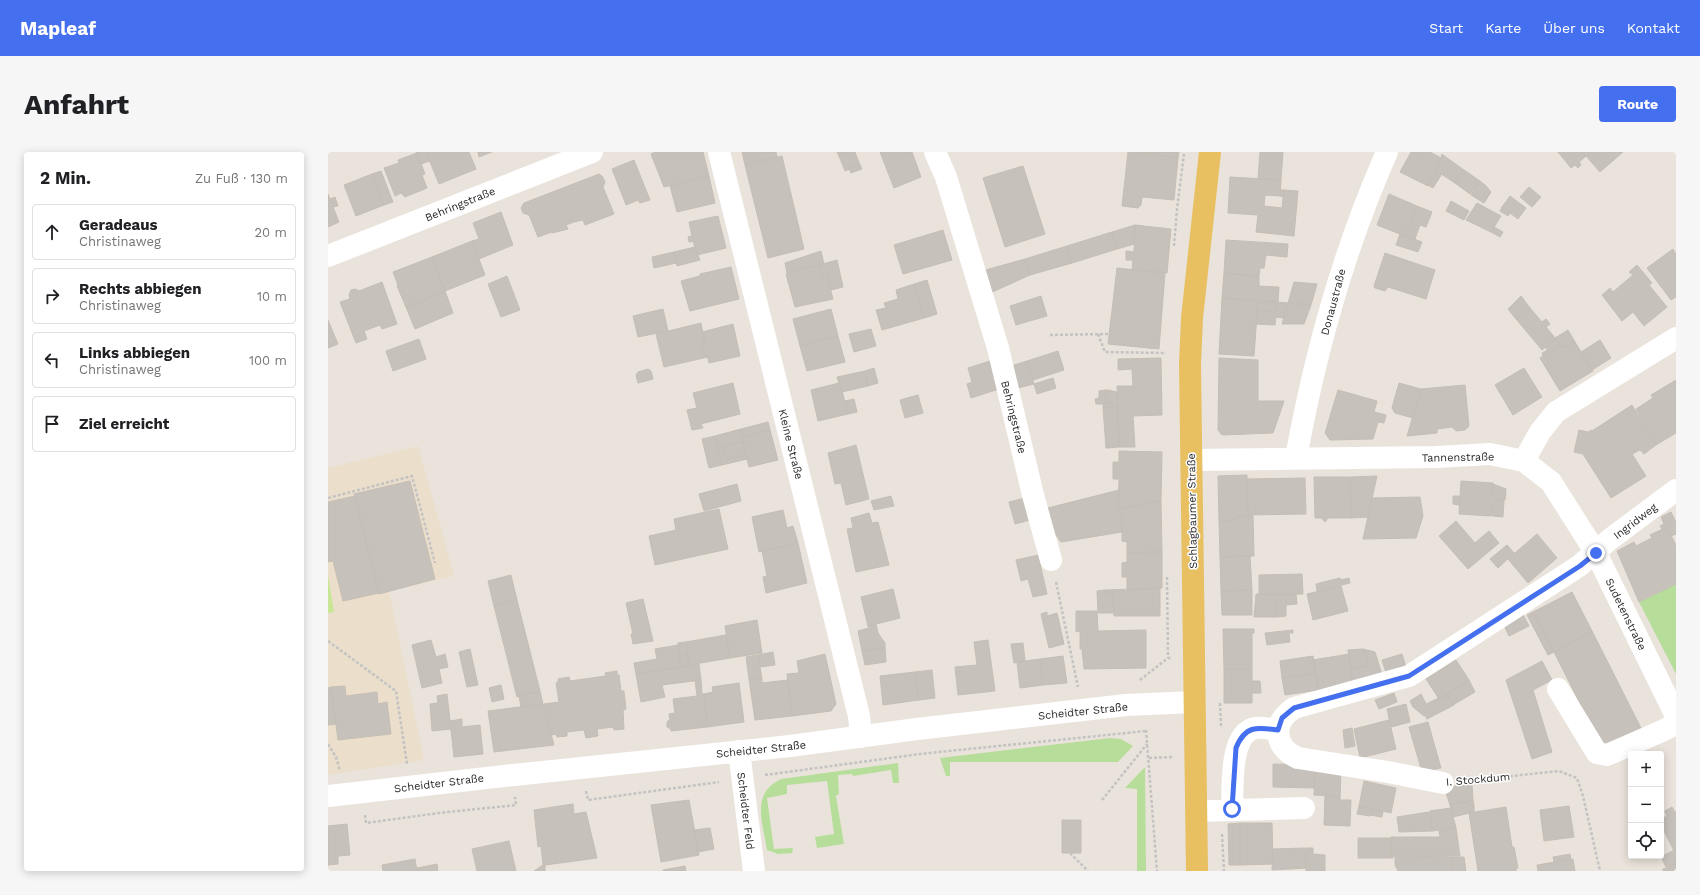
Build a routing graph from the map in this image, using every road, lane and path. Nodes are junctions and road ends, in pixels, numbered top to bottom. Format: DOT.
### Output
graph roads {
  1 [pos="592,152"];
  2 [pos="719,152"];
  3 [pos="935,152"];
  4 [pos="1210,152"];
  5 [pos="1387,152"];
  6 [pos="328,256"];
  7 [pos="1050,334"];
  8 [pos="1098,334"];
  9 [pos="1110,334"];
  10 [pos="1676,338"];
  11 [pos="1166,354"];
  12 [pos="1296,458"];
  13 [pos="1192,460"];
  14 [pos="1524,461"];
  15 [pos="1676,490"];
  16 [pos="328,498"];
  17 [pos="1596,553"];
  18 [pos="1051,560"];
  19 [pos="435,563"];
  20 [pos="328,641"];
  21 [pos="1078,687"];
  22 [pos="1558,689"];
  23 [pos="1194,702"];
  24 [pos="1676,716"];
  25 [pos="1676,724"];
  26 [pos="1278,730"];
  27 [pos="1146,731"];
  28 [pos="861,737"];
  29 [pos="328,744"];
  30 [pos="1148,744"];
  31 [pos="738,752"];
  32 [pos="408,770"];
  33 [pos="340,774"];
  34 [pos="1444,783"];
  35 [pos="328,796"];
  36 [pos="1102,800"];
  37 [pos="1304,808"];
  38 [pos="1232,809"];
  39 [pos="1197,811"];
  40 [pos="1070,853"];
  41 [pos="754,871"];
  42 [pos="1088,871"];
  43 [pos="1157,871"];
  44 [pos="1197,871"];
  45 [pos="1600,871"];
  1 -- 6 [label="street, Behringstraße"];
  2 -- 28 [label="street, Kleine Straße"];
  3 -- 18 [label="street, Behringstraße"];
  4 -- 13 [label="main road, Schlagbaumer Straße"];
  5 -- 12 [label="street, Donaustraße"];
  7 -- 8 [label="path"];
  8 -- 9 [label="path"];
  8 -- 11 [label="path"];
  10 -- 14 [label="street"];
  12 -- 13 [label="street, Tannenstraße"];
  12 -- 14 [label="street, Tannenstraße"];
  13 -- 23 [label="main road, Schlagbaumer Straße"];
  14 -- 17 [label="street, Sudetenstraße"];
  15 -- 17 [label="street, Ingridweg"];
  16 -- 19 [label="path"];
  17 -- 24 [label="street, Sudetenstraße"];
  17 -- 26 [label="street, Ingridweg"];
  18 -- 21 [label="path"];
  20 -- 32 [label="path"];
  22 -- 25 [label="street"];
  23 -- 28 [label="street, Scheidter Straße"];
  23 -- 39 [label="main road, Schlagbaumer Straße"];
  26 -- 34 [label="street, I. Stockdum"];
  26 -- 38 [label="street"];
  27 -- 30 [label="path"];
  28 -- 31 [label="street, Scheidter Straße"];
  29 -- 33 [label="path"];
  30 -- 36 [label="path"];
  30 -- 43 [label="path"];
  31 -- 35 [label="street, Scheidter Straße"];
  31 -- 41 [label="street, Scheidter Feld"];
  34 -- 45 [label="path, I. Stockdum"];
  37 -- 38 [label="street"];
  38 -- 39 [label="street"];
  39 -- 44 [label="main road, Schlagbaumer Straße"];
  40 -- 42 [label="path"];
}
